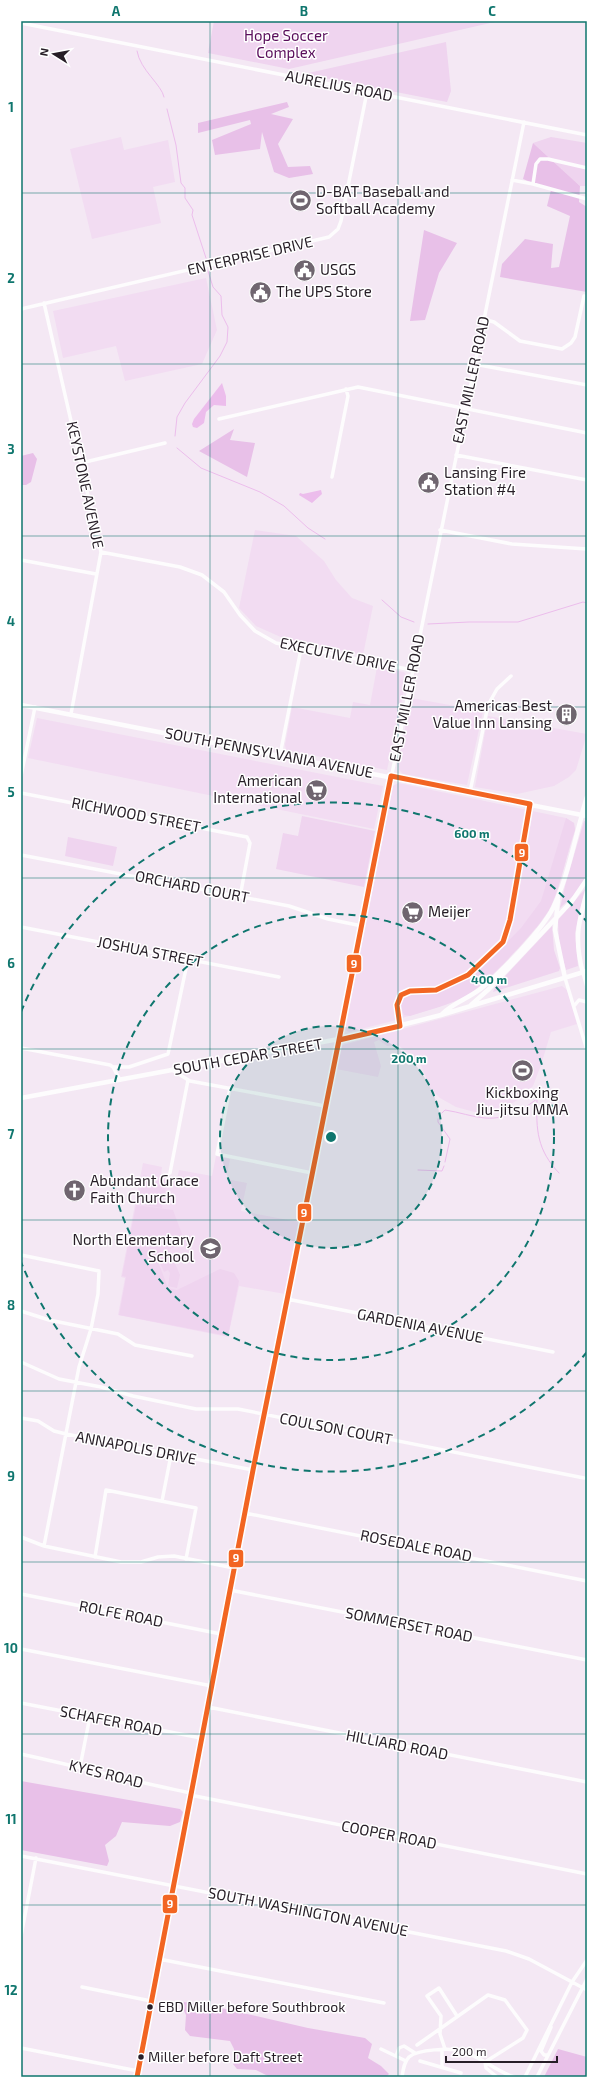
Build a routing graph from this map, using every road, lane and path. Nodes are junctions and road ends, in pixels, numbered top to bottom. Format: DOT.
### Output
graph roads {
  1 [pos="21,23"];
  2 [pos="367,92"];
  3 [pos="524,122"];
  4 [pos="587,134"];
  5 [pos="587,168"];
  6 [pos="512,180"];
  7 [pos="533,184"];
  8 [pos="587,199"];
  9 [pos="584,296"];
  10 [pos="44,303"];
  11 [pos="21,309"];
  12 [pos="484,319"];
  13 [pos="474,364"];
  14 [pos="587,385"];
  15 [pos="346,388"];
  16 [pos="465,409"];
  17 [pos="219,419"];
  18 [pos="587,433"];
  19 [pos="165,443"];
  20 [pos="456,454"];
  21 [pos="81,463"];
  22 [pos="332,476"];
  23 [pos="587,480"];
  24 [pos="440,530"];
  25 [pos="587,549"];
  26 [pos="101,552"];
  27 [pos="21,560"];
  28 [pos="96,574"];
  29 [pos="300,648"];
  30 [pos="412,670"];
  31 [pos="511,676"];
  32 [pos="21,705"];
  33 [pos="34,707"];
  34 [pos="71,714"];
  35 [pos="280,755"];
  36 [pos="22,765"];
  37 [pos="21,776"];
  38 [pos="391,776"];
  39 [pos="470,792"];
  40 [pos="21,793"];
  41 [pos="587,798"];
  42 [pos="584,816"];
  43 [pos="21,855"];
  44 [pos="587,879"];
  45 [pos="560,892"];
  46 [pos="587,892"];
  47 [pos="240,897"];
  48 [pos="555,919"];
  49 [pos="362,926"];
  50 [pos="21,927"];
  51 [pos="188,959"];
  52 [pos="585,972"];
  53 [pos="279,977"];
  54 [pos="565,978"];
  55 [pos="587,987"];
  56 [pos="587,1002"];
  57 [pos="470,1006"];
  58 [pos="574,1006"];
  59 [pos="441,1015"];
  60 [pos="338,1040"];
  61 [pos="21,1048"];
  62 [pos="587,1049"];
  63 [pos="113,1067"];
  64 [pos="172,1070"];
  65 [pos="120,1080"];
  66 [pos="188,1080"];
  67 [pos="230,1088"];
  68 [pos="21,1098"];
  69 [pos="325,1106"];
  70 [pos="170,1173"];
  71 [pos="312,1173"];
  72 [pos="21,1255"];
  73 [pos="287,1300"];
  74 [pos="21,1312"];
  75 [pos="91,1329"];
  76 [pos="553,1352"];
  77 [pos="192,1356"];
  78 [pos="21,1362"];
  79 [pos="76,1382"];
  80 [pos="264,1415"];
  81 [pos="21,1418"];
  82 [pos="66,1434"];
  83 [pos="171,1454"];
  84 [pos="253,1470"];
  85 [pos="584,1478"];
  86 [pos="162,1501"];
  87 [pos="245,1513"];
  88 [pos="21,1537"];
  89 [pos="44,1546"];
  90 [pos="95,1557"];
  91 [pos="186,1559"];
  92 [pos="234,1568"];
  93 [pos="587,1581"];
  94 [pos="230,1590"];
  95 [pos="21,1594"];
  96 [pos="221,1634"];
  97 [pos="21,1648"];
  98 [pos="587,1660"];
  99 [pos="212,1686"];
  100 [pos="21,1703"];
  101 [pos="208,1707"];
  102 [pos="90,1716"];
  103 [pos="201,1738"];
  104 [pos="21,1754"];
  105 [pos="80,1767"];
  106 [pos="587,1782"];
  107 [pos="191,1794"];
  108 [pos="21,1856"];
  109 [pos="36,1858"];
  110 [pos="587,1874"];
  111 [pos="173,1885"];
  112 [pos="21,1936"];
  113 [pos="159,1959"];
  114 [pos="587,1960"];
  115 [pos="587,1979"];
  116 [pos="572,1982"];
  117 [pos="82,1987"];
  118 [pos="582,1988"];
  119 [pos="587,1990"];
  120 [pos="151,2001"];
  121 [pos="384,2003"];
  122 [pos="457,2016"];
  123 [pos="552,2024"];
  124 [pos="440,2029"];
  125 [pos="418,2045"];
  126 [pos="21,2048"];
  127 [pos="381,2049"];
  128 [pos="444,2050"];
  129 [pos="415,2053"];
  130 [pos="548,2055"];
  131 [pos="396,2056"];
  132 [pos="406,2061"];
  133 [pos="420,2061"];
  134 [pos="486,2062"];
  135 [pos="442,2067"];
  136 [pos="138,2071"];
  137 [pos="501,2072"];
  138 [pos="461,2073"];
  139 [pos="137,2077"];
  140 [pos="402,2077"];
  141 [pos="497,2077"];
  142 [pos="514,2077"];
  143 [pos="525,2077"];
  144 [pos="537,2077"];
  1 -- 2 [label="street, AURELIUS ROAD"];
  2 -- 3 [label="street, AURELIUS ROAD"];
  2 -- 10 [label="street, ENTERPRISE DRIVE"];
  3 -- 4 [label="street, AURELIUS ROAD"];
  3 -- 6 [label="street, EAST MILLER ROAD"];
  5 -- 7 [label="street"];
  6 -- 7 [label="street"];
  6 -- 12 [label="street, EAST MILLER ROAD"];
  7 -- 8 [label="street"];
  9 -- 12 [label="street"];
  10 -- 11 [label="street, ENTERPRISE DRIVE"];
  10 -- 21 [label="street, KEYSTONE AVENUE"];
  12 -- 13 [label="street, EAST MILLER ROAD"];
  13 -- 14 [label="street"];
  13 -- 16 [label="street, EAST MILLER ROAD"];
  15 -- 16 [label="street"];
  15 -- 17 [label="street"];
  15 -- 22 [label="street"];
  16 -- 18 [label="street"];
  16 -- 20 [label="street, EAST MILLER ROAD"];
  19 -- 21 [label="street"];
  20 -- 23 [label="street"];
  20 -- 24 [label="street, EAST MILLER ROAD"];
  21 -- 26 [label="street, KEYSTONE AVENUE"];
  24 -- 25 [label="street"];
  24 -- 30 [label="street, EAST MILLER ROAD"];
  26 -- 28 [label="street, KEYSTONE AVENUE"];
  26 -- 29 [label="street, EXECUTIVE DRIVE"];
  27 -- 28 [label="street"];
  28 -- 34 [label="street, KEYSTONE AVENUE"];
  29 -- 30 [label="street, EXECUTIVE DRIVE"];
  29 -- 35 [label="street"];
  30 -- 38 [label="street, EAST MILLER ROAD"];
  31 -- 39 [label="street"];
  32 -- 33 [label="main road, SOUTH PENNSYLVANIA AVENUE"];
  33 -- 34 [label="main road, SOUTH PENNSYLVANIA AVENUE"];
  33 -- 36 [label="street"];
  34 -- 35 [label="main road, SOUTH PENNSYLVANIA AVENUE"];
  35 -- 38 [label="main road, SOUTH PENNSYLVANIA AVENUE"];
  36 -- 37 [label="street"];
  38 -- 39 [label="main road, SOUTH PENNSYLVANIA AVENUE"];
  38 -- 49 [label="street, EAST MILLER ROAD"];
  39 -- 42 [label="main road, SOUTH PENNSYLVANIA AVENUE"];
  40 -- 47 [label="street, RICHWOOD STREET"];
  41 -- 42 [label="highway"];
  42 -- 45 [label="main road"];
  43 -- 47 [label="street, ORCHARD COURT"];
  44 -- 48 [label="main road"];
  45 -- 48 [label="main road"];
  45 -- 59 [label="main road"];
  46 -- 52 [label="main road"];
  47 -- 49 [label="street, ORCHARD COURT"];
  48 -- 54 [label="main road"];
  48 -- 57 [label="main road"];
  49 -- 60 [label="street, EAST MILLER ROAD"];
  50 -- 51 [label="street, JOSHUA STREET"];
  51 -- 53 [label="street, JOSHUA STREET"];
  51 -- 63 [label="street"];
  52 -- 54 [label="main road, SOUTH CEDAR STREET"];
  52 -- 55 [label="street"];
  54 -- 57 [label="main road, SOUTH CEDAR STREET"];
  54 -- 58 [label="street"];
  56 -- 58 [label="street"];
  57 -- 59 [label="main road, SOUTH CEDAR STREET"];
  58 -- 62 [label="street"];
  59 -- 60 [label="main road, SOUTH CEDAR STREET"];
  60 -- 64 [label="main road, SOUTH CEDAR STREET"];
  60 -- 69 [label="street, EAST MILLER ROAD"];
  61 -- 63 [label="street"];
  63 -- 65 [label="street"];
  64 -- 65 [label="main road, SOUTH CEDAR STREET"];
  64 -- 66 [label="street"];
  65 -- 68 [label="main road, SOUTH CEDAR STREET"];
  66 -- 67 [label="street"];
  66 -- 70 [label="street"];
  67 -- 69 [label="street"];
  67 -- 71 [label="street"];
  69 -- 71 [label="street, EAST MILLER ROAD"];
  71 -- 73 [label="street, EAST MILLER ROAD"];
  72 -- 75 [label="street"];
  73 -- 76 [label="street, GARDENIA AVENUE"];
  73 -- 80 [label="street, EAST MILLER ROAD"];
  74 -- 75 [label="street"];
  75 -- 77 [label="street"];
  75 -- 79 [label="street"];
  78 -- 79 [label="street, COULSON COURT"];
  79 -- 80 [label="street, COULSON COURT"];
  79 -- 82 [label="street"];
  80 -- 84 [label="street, EAST MILLER ROAD"];
  80 -- 85 [label="street, COULSON COURT"];
  81 -- 82 [label="street, ANNAPOLIS DRIVE"];
  82 -- 83 [label="street, ANNAPOLIS DRIVE"];
  82 -- 89 [label="street"];
  83 -- 84 [label="street, ANNAPOLIS DRIVE"];
  83 -- 86 [label="street"];
  84 -- 87 [label="street, EAST MILLER ROAD"];
  86 -- 90 [label="street"];
  86 -- 91 [label="street"];
  87 -- 92 [label="street, EAST MILLER ROAD"];
  87 -- 93 [label="street, ROSEDALE ROAD"];
  88 -- 89 [label="street"];
  89 -- 90 [label="street"];
  90 -- 91 [label="street"];
  91 -- 92 [label="street"];
  92 -- 94 [label="street, EAST MILLER ROAD"];
  94 -- 96 [label="street, EAST MILLER ROAD"];
  94 -- 98 [label="street, SOMMERSET ROAD"];
  95 -- 96 [label="street, ROLFE ROAD"];
  96 -- 99 [label="street, EAST MILLER ROAD"];
  97 -- 99 [label="street"];
  99 -- 101 [label="street, EAST MILLER ROAD"];
  100 -- 102 [label="street, SCHAFER ROAD"];
  101 -- 103 [label="street, EAST MILLER ROAD"];
  101 -- 106 [label="street, HILLIARD ROAD"];
  102 -- 103 [label="street, SCHAFER ROAD"];
  102 -- 105 [label="street"];
  103 -- 107 [label="street, EAST MILLER ROAD"];
  104 -- 105 [label="street, KYES ROAD"];
  105 -- 107 [label="street, KYES ROAD"];
  107 -- 110 [label="street, COOPER ROAD"];
  107 -- 111 [label="street, EAST MILLER ROAD"];
  108 -- 109 [label="street, SOUTH WASHINGTON AVENUE"];
  109 -- 111 [label="street, SOUTH WASHINGTON AVENUE"];
  109 -- 112 [label="street"];
  111 -- 113 [label="street, EAST MILLER ROAD"];
  111 -- 116 [label="street, SOUTH WASHINGTON AVENUE"];
  113 -- 120 [label="street, EAST MILLER ROAD"];
  113 -- 121 [label="street"];
  114 -- 116 [label="street"];
  115 -- 118 [label="street"];
  116 -- 118 [label="street, SOUTH WASHINGTON AVENUE"];
  116 -- 123 [label="street"];
  117 -- 120 [label="street"];
  118 -- 119 [label="street, SOUTH WASHINGTON AVENUE"];
  118 -- 130 [label="street"];
  120 -- 136 [label="street, EAST MILLER ROAD"];
  122 -- 124 [label="street"];
  122 -- 124 [label="street"];
  122 -- 134 [label="street"];
  123 -- 130 [label="street"];
  123 -- 143 [label="street"];
  124 -- 125 [label="street"];
  124 -- 128 [label="street"];
  126 -- 136 [label="street"];
  127 -- 131 [label="street"];
  128 -- 129 [label="street"];
  128 -- 134 [label="street"];
  128 -- 135 [label="street"];
  129 -- 131 [label="street"];
  129 -- 132 [label="street"];
  130 -- 144 [label="street"];
  131 -- 132 [label="street"];
  132 -- 140 [label="street"];
  133 -- 135 [label="street"];
  134 -- 137 [label="street"];
  134 -- 141 [label="street"];
  135 -- 138 [label="street"];
  136 -- 139 [label="street, EAST MILLER ROAD"];
  137 -- 141 [label="street"];
  137 -- 142 [label="street"];
}
